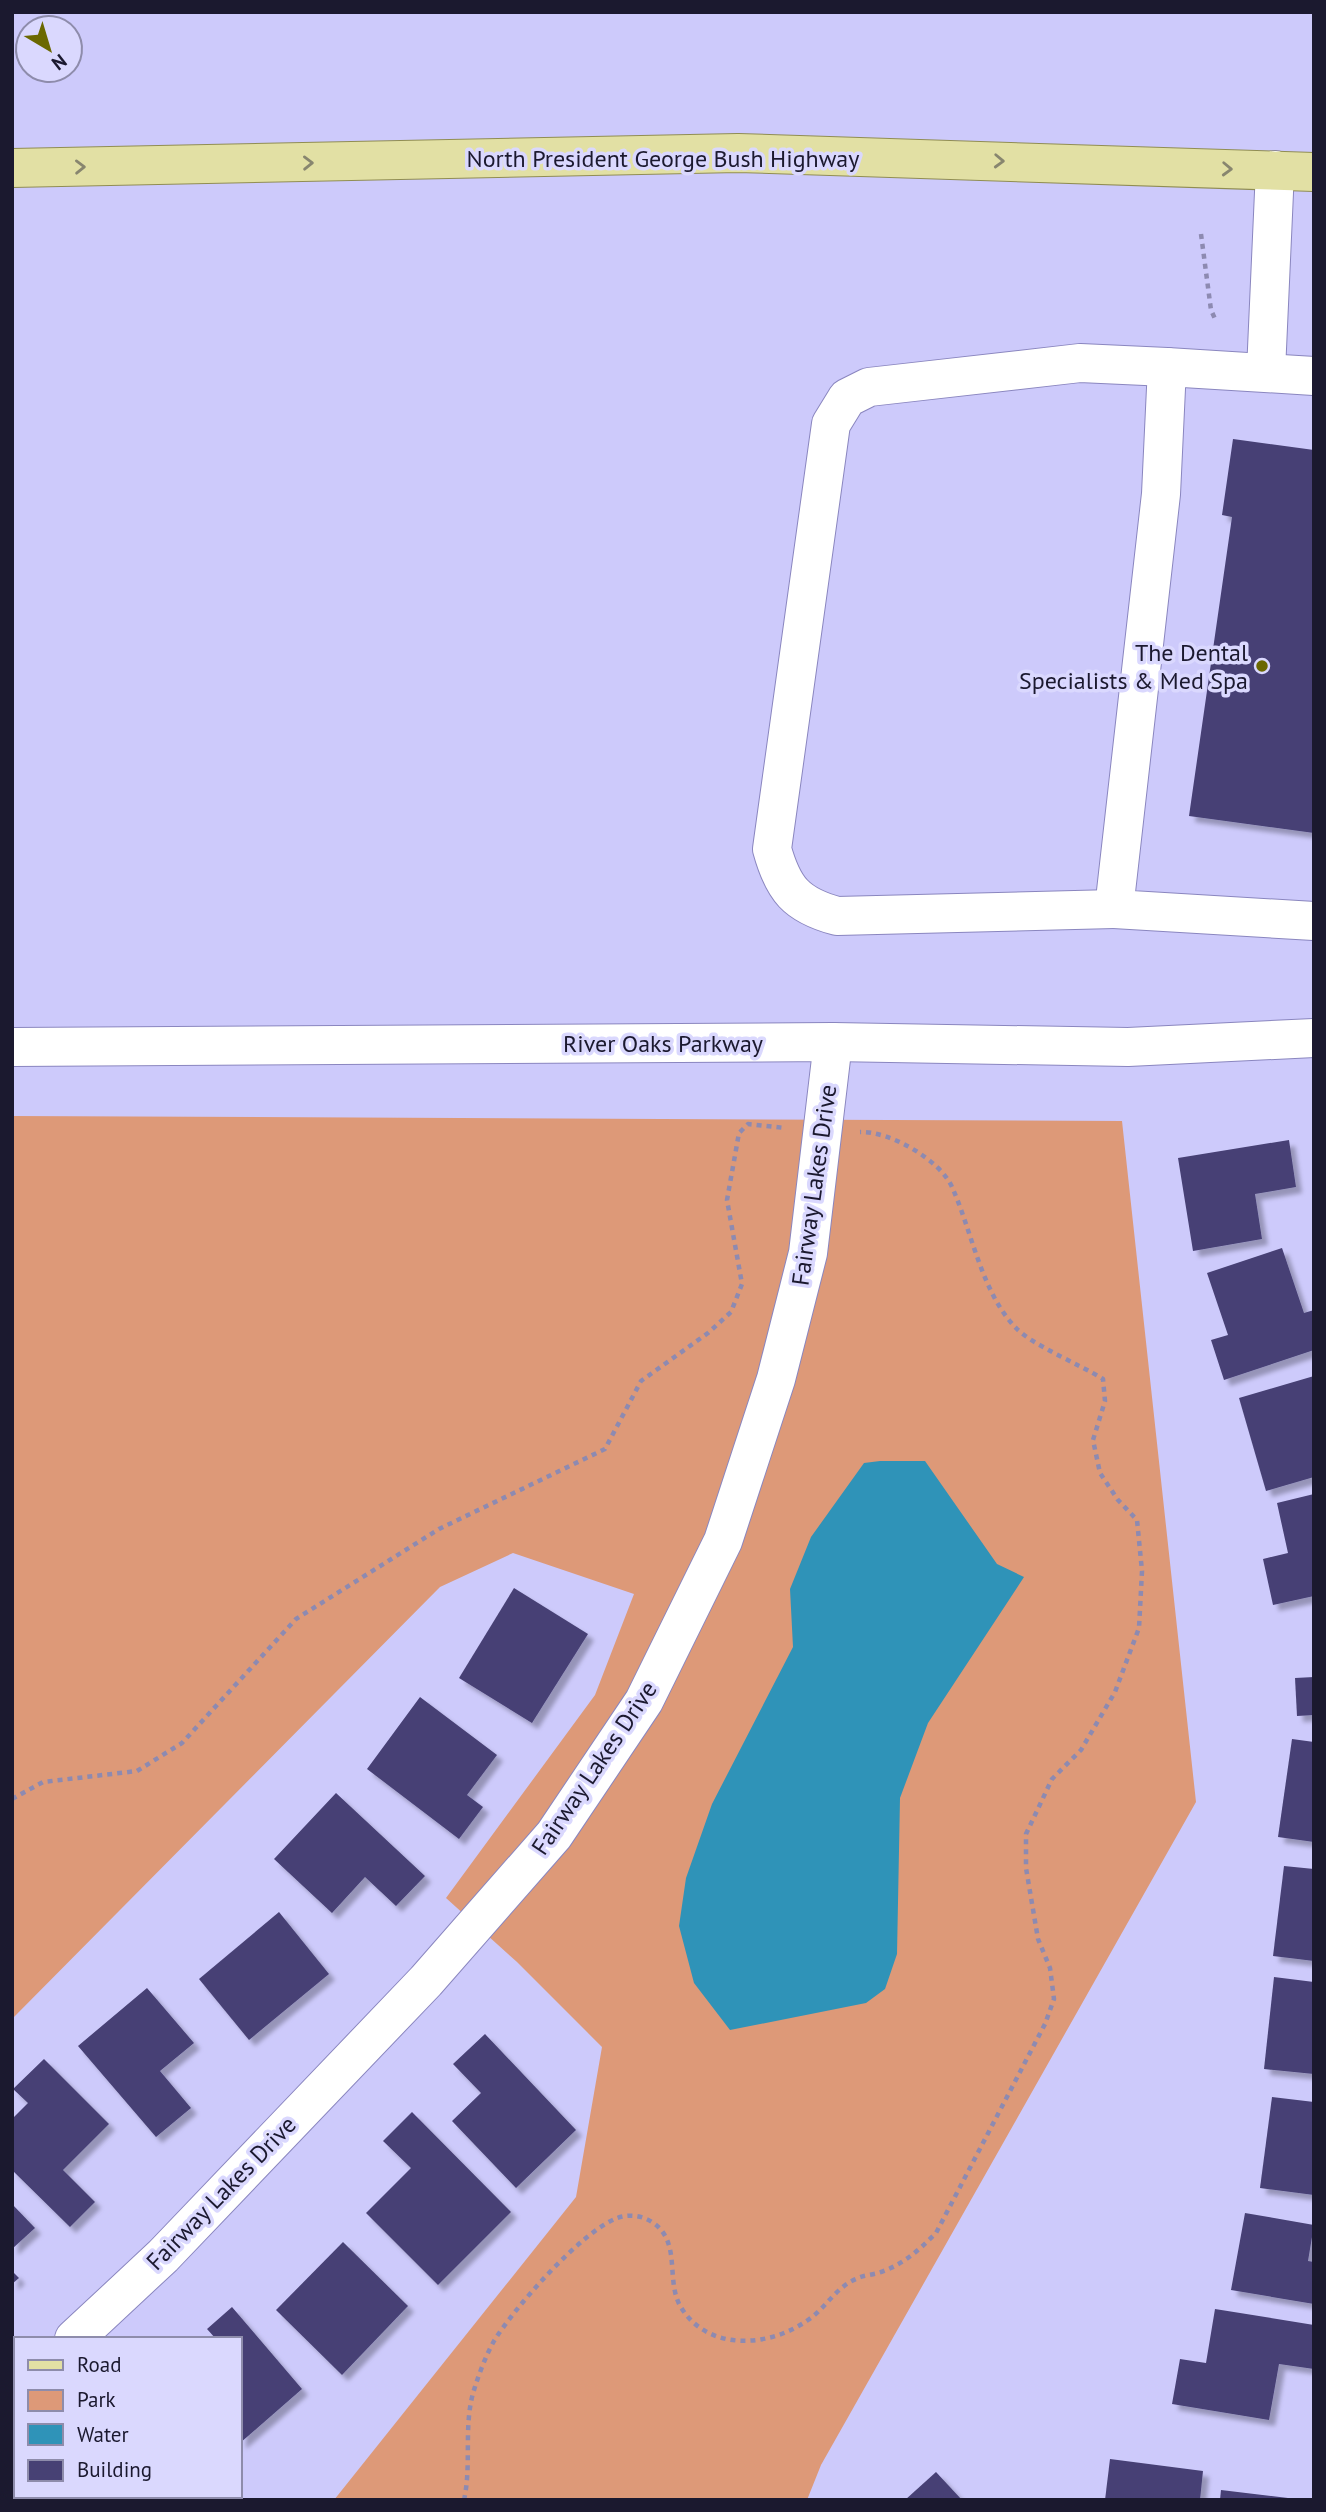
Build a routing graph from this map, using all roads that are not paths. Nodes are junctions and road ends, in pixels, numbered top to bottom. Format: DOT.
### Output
graph roads {
  1 [pos="12,168"];
  2 [pos="1275,170"];
  3 [pos="1314,172"];
  4 [pos="1167,366"];
  5 [pos="1266,371"];
  6 [pos="1314,376"];
  7 [pos="1114,909"];
  8 [pos="1314,921"];
  9 [pos="1314,1038"];
  10 [pos="833,1042"];
  11 [pos="12,1047"];
  12 [pos="76,2337"];
  1 -- 2 [label="main road, North President George Bush Highway, one-way"];
  2 -- 3 [label="main road, North President George Bush Highway"];
  2 -- 5 [label="street"];
  4 -- 5 [label="street"];
  4 -- 7 [label="street"];
  4 -- 7 [label="street"];
  5 -- 6 [label="street"];
  7 -- 8 [label="street"];
  9 -- 10 [label="street, River Oaks Parkway"];
  10 -- 11 [label="street, River Oaks Parkway"];
  10 -- 12 [label="street, Fairway Lakes Drive"];
}
